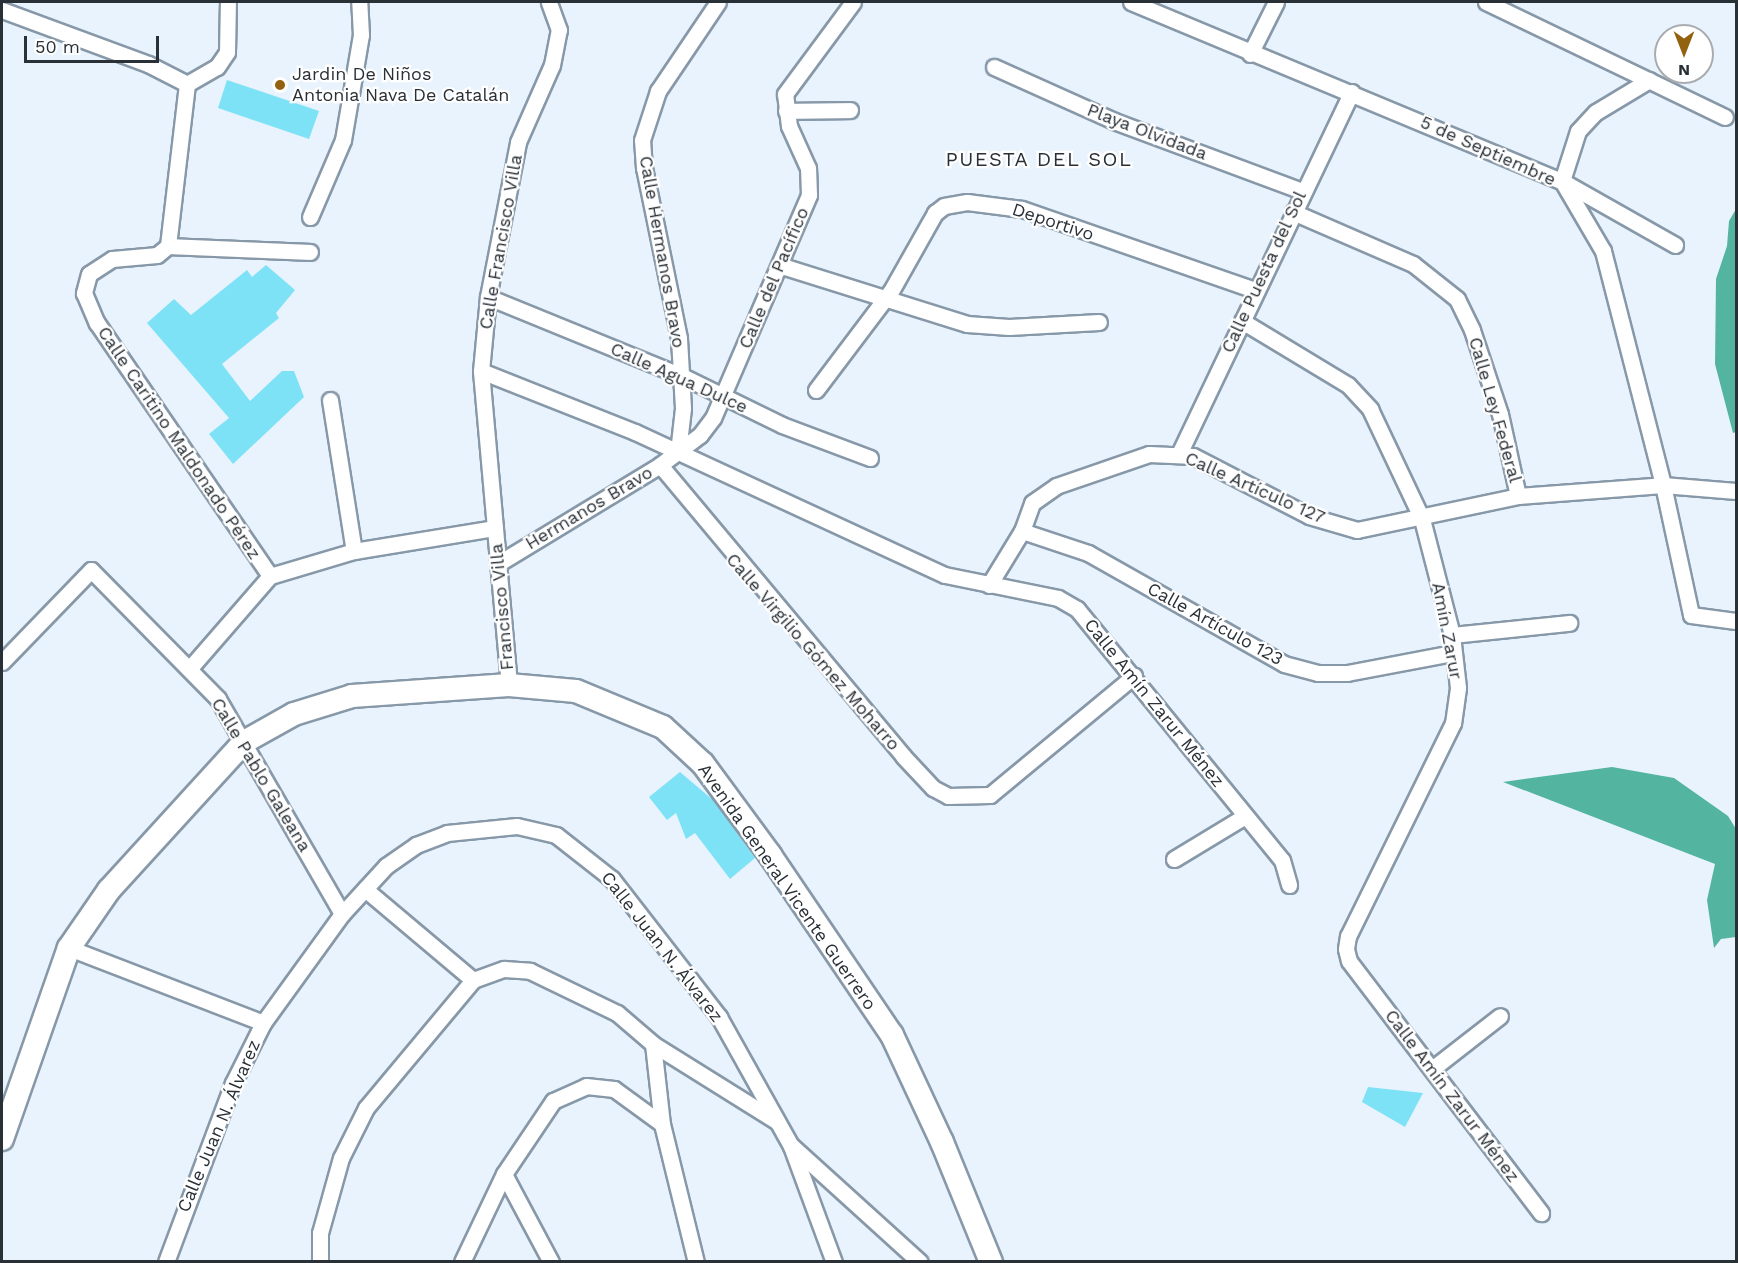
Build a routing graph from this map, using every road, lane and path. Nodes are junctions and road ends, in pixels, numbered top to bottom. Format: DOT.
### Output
graph roads {
  1 [pos="228,2"];
  2 [pos="359,2"];
  3 [pos="549,2"];
  4 [pos="718,2"];
  5 [pos="853,2"];
  6 [pos="1131,2"];
  7 [pos="1276,2"];
  8 [pos="1486,2"];
  9 [pos="2,10"];
  10 [pos="1250,54"];
  11 [pos="994,68"];
  12 [pos="1649,80"];
  13 [pos="188,84"];
  14 [pos="1352,92"];
  15 [pos="850,110"];
  16 [pos="786,111"];
  17 [pos="1725,117"];
  18 [pos="1562,181"];
  19 [pos="1302,191"];
  20 [pos="1293,212"];
  21 [pos="310,217"];
  22 [pos="1675,245"];
  23 [pos="168,246"];
  24 [pos="310,252"];
  25 [pos="782,266"];
  26 [pos="1255,290"];
  27 [pos="887,296"];
  28 [pos="488,297"];
  29 [pos="1242,321"];
  30 [pos="1099,322"];
  31 [pos="481,371"];
  32 [pos="682,376"];
  33 [pos="816,390"];
  34 [pos="723,396"];
  35 [pos="330,400"];
  36 [pos="678,452"];
  37 [pos="1179,454"];
  38 [pos="870,458"];
  39 [pos="660,465"];
  40 [pos="1663,484"];
  41 [pos="1737,491"];
  42 [pos="1518,496"];
  43 [pos="1422,519"];
  44 [pos="495,528"];
  45 [pos="1022,531"];
  46 [pos="354,551"];
  47 [pos="499,563"];
  48 [pos="270,576"];
  49 [pos="989,585"];
  50 [pos="1737,621"];
  51 [pos="1569,623"];
  52 [pos="1452,635"];
  53 [pos="1453,653"];
  54 [pos="2,662"];
  55 [pos="190,668"];
  56 [pos="1134,676"];
  57 [pos="509,685"];
  58 [pos="244,742"];
  59 [pos="1245,816"];
  60 [pos="1174,859"];
  61 [pos="1289,885"];
  62 [pos="365,889"];
  63 [pos="342,914"];
  64 [pos="69,948"];
  65 [pos="1346,949"];
  66 [pos="473,980"];
  67 [pos="1500,1016"];
  68 [pos="263,1023"];
  69 [pos="653,1044"];
  70 [pos="1431,1069"];
  71 [pos="779,1123"];
  72 [pos="662,1124"];
  73 [pos="2,1138"];
  74 [pos="791,1146"];
  75 [pos="504,1174"];
  76 [pos="1542,1213"];
  77 [pos="166,1262"];
  78 [pos="320,1262"];
  79 [pos="462,1262"];
  80 [pos="551,1262"];
  81 [pos="696,1262"];
  82 [pos="834,1262"];
  83 [pos="920,1262"];
  84 [pos="990,1262"];
  1 -- 13 [label="street"];
  2 -- 21 [label="street"];
  3 -- 28 [label="street, Calle Francisco Villa"];
  4 -- 32 [label="street, Calle Hermanos Bravo"];
  5 -- 16 [label="street"];
  6 -- 10 [label="street, 5 de Septiembre"];
  7 -- 10 [label="street"];
  8 -- 12 [label="street"];
  9 -- 13 [label="street"];
  10 -- 14 [label="street, 5 de Septiembre"];
  11 -- 19 [label="street, Playa Olvidada"];
  12 -- 17 [label="street"];
  12 -- 18 [label="street"];
  13 -- 23 [label="street"];
  14 -- 18 [label="street, 5 de Septiembre"];
  14 -- 19 [label="street, Calle Puesta del Sol"];
  15 -- 16 [label="street"];
  16 -- 25 [label="street, Calle del Pacífico"];
  18 -- 22 [label="street"];
  18 -- 40 [label="street, 5 de Septiembre"];
  19 -- 20 [label="street, Calle Puesta del Sol"];
  20 -- 26 [label="street, Calle Puesta del Sol"];
  20 -- 42 [label="street, Calle Ley Federal"];
  23 -- 24 [label="street"];
  23 -- 48 [label="street, Calle Caritino Maldonado Pérez"];
  25 -- 27 [label="street"];
  25 -- 34 [label="street, Calle del Pacífico"];
  26 -- 27 [label="street, Deportivo"];
  26 -- 29 [label="street, Calle Puesta del Sol"];
  27 -- 30 [label="street"];
  27 -- 33 [label="street, Deportivo"];
  28 -- 31 [label="street, Calle Francisco Villa"];
  28 -- 32 [label="street, Calle Agua Dulce"];
  29 -- 37 [label="street, Calle Puesta del Sol"];
  29 -- 43 [label="street, Amín Zarur"];
  31 -- 36 [label="street, Calle Amín Zarur Ménez"];
  31 -- 44 [label="street, Calle Francisco Villa"];
  32 -- 34 [label="street, Calle Agua Dulce"];
  32 -- 36 [label="street, Calle Hermanos Bravo"];
  34 -- 36 [label="street, Calle del Pacífico"];
  34 -- 38 [label="street, Calle Agua Dulce"];
  35 -- 46 [label="street"];
  36 -- 39 [label="street, Hermanos Bravo"];
  36 -- 49 [label="street, Calle Amín Zarur Ménez"];
  37 -- 43 [label="street, Calle Artículo 127"];
  37 -- 45 [label="street, Calle Artículo 127"];
  39 -- 47 [label="street, Hermanos Bravo"];
  39 -- 56 [label="street, Calle Virgilio Gómez Moharro"];
  40 -- 41 [label="street, Calle Artículo 127"];
  40 -- 42 [label="street, Calle Artículo 127"];
  40 -- 50 [label="street, 5 de Septiembre"];
  42 -- 43 [label="street, Calle Artículo 127"];
  43 -- 52 [label="street, Amín Zarur"];
  44 -- 46 [label="street"];
  44 -- 47 [label="street, Francisco Villa"];
  45 -- 49 [label="street"];
  45 -- 53 [label="street, Calle Artículo 123"];
  46 -- 48 [label="street"];
  47 -- 57 [label="street, Francisco Villa"];
  48 -- 55 [label="street"];
  49 -- 56 [label="street, Calle Amín Zarur Ménez"];
  51 -- 52 [label="street"];
  52 -- 53 [label="street, Amín Zarur"];
  53 -- 65 [label="street, Amín Zarur"];
  54 -- 55 [label="street, Calle Pablo Galeana"];
  55 -- 58 [label="street, Calle Pablo Galeana"];
  56 -- 59 [label="street, Calle Amín Zarur Ménez"];
  57 -- 58 [label="street, Avenida General Vicente Guerrero"];
  57 -- 84 [label="street, Avenida General Vicente Guerrero"];
  58 -- 63 [label="street, Calle Pablo Galeana"];
  58 -- 64 [label="street, Avenida General Vicente Guerrero"];
  59 -- 60 [label="street"];
  59 -- 61 [label="street, Calle Amín Zarur Ménez"];
  62 -- 63 [label="street, Calle Juan N. Álvarez"];
  62 -- 66 [label="street"];
  62 -- 71 [label="street, Calle Juan N. Álvarez"];
  63 -- 68 [label="street, Calle Juan N. Álvarez"];
  64 -- 68 [label="street"];
  64 -- 73 [label="street, Avenida General Vicente Guerrero"];
  65 -- 70 [label="street, Calle Amín Zarur Ménez"];
  66 -- 69 [label="street"];
  66 -- 78 [label="street"];
  67 -- 70 [label="street"];
  68 -- 77 [label="street, Calle Juan N. Álvarez"];
  69 -- 71 [label="street"];
  69 -- 72 [label="street"];
  70 -- 76 [label="street, Calle Amín Zarur Ménez"];
  71 -- 74 [label="street, Calle Juan N. Álvarez"];
  72 -- 75 [label="street"];
  72 -- 81 [label="street"];
  74 -- 82 [label="street, Calle Juan N. Álvarez"];
  74 -- 83 [label="street"];
  75 -- 79 [label="street"];
  75 -- 80 [label="street"];
}
